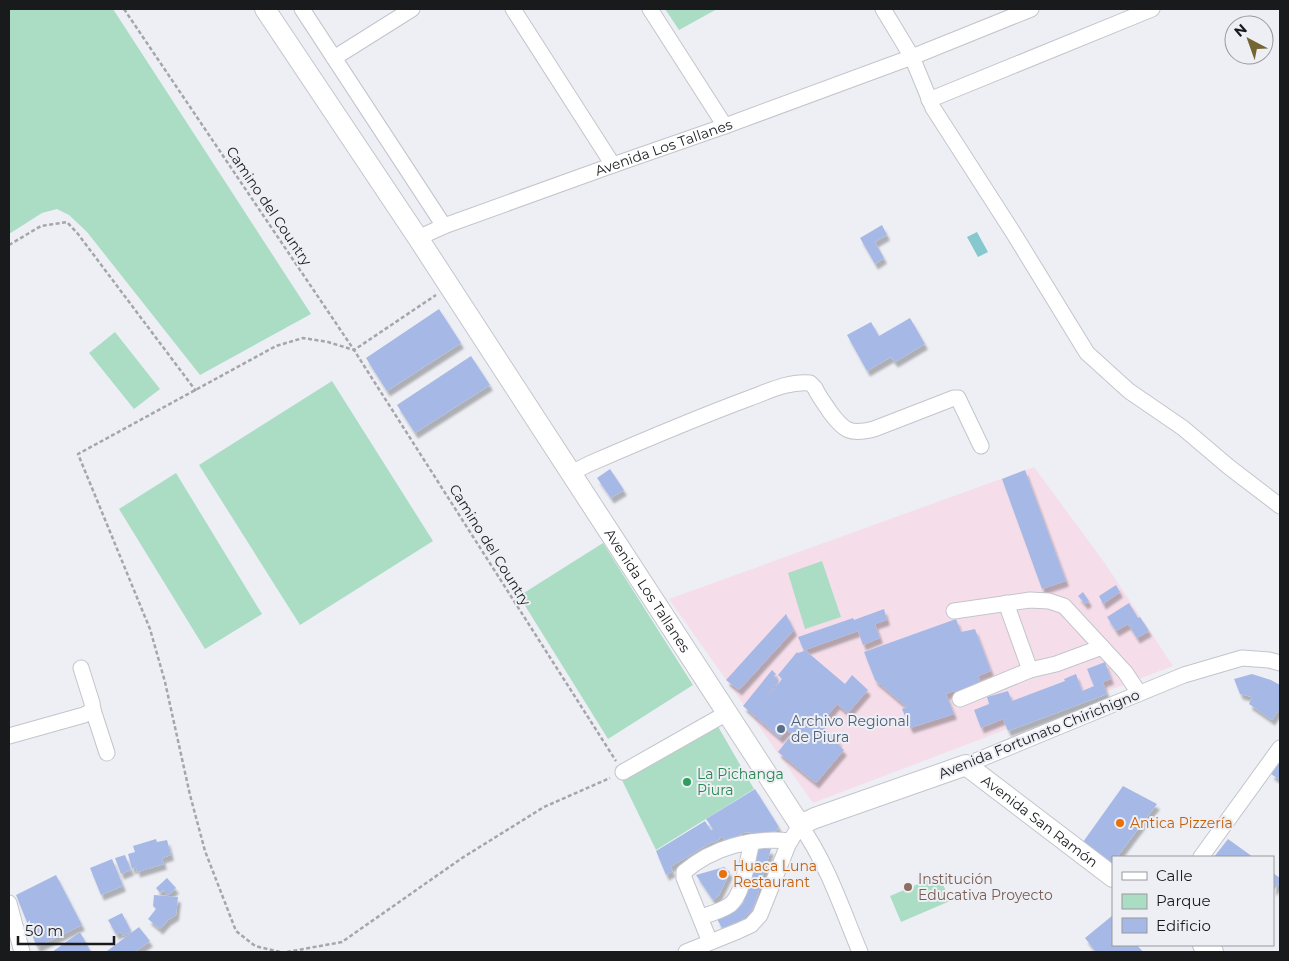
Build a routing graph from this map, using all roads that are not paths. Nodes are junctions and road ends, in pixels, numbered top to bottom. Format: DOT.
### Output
graph roads {
  1 [pos="266,9"];
  2 [pos="302,9"];
  3 [pos="412,9"];
  4 [pos="513,9"];
  5 [pos="650,9"];
  6 [pos="882,9"];
  7 [pos="1031,9"];
  8 [pos="1152,9"];
  9 [pos="912,57"];
  10 [pos="334,58"];
  11 [pos="929,100"];
  12 [pos="725,126"];
  13 [pos="613,165"];
  14 [pos="444,226"];
  15 [pos="418,238"];
  16 [pos="981,446"];
  17 [pos="570,473"];
  18 [pos="1280,506"];
  19 [pos="1006,603"];
  20 [pos="954,611"];
  21 [pos="1102,648"];
  22 [pos="1280,664"];
  23 [pos="81,668"];
  24 [pos="1030,670"];
  25 [pos="1139,693"];
  26 [pos="960,699"];
  27 [pos="93,710"];
  28 [pos="727,712"];
  29 [pos="9,736"];
  30 [pos="1280,748"];
  31 [pos="107,753"];
  32 [pos="966,765"];
  33 [pos="624,772"];
  34 [pos="795,834"];
  35 [pos="752,842"];
  36 [pos="1202,856"];
  37 [pos="1112,876"];
  38 [pos="9,903"];
  39 [pos="700,917"];
  40 [pos="710,942"];
  41 [pos="22,952"];
  42 [pos="686,952"];
  43 [pos="860,952"];
  1 -- 15 [label="main road, Avenida Los Tallanes"];
  2 -- 10 [label="street"];
  3 -- 10 [label="street"];
  4 -- 13 [label="street"];
  5 -- 12 [label="street"];
  6 -- 9 [label="street"];
  7 -- 9 [label="street, Avenida Los Tallanes"];
  8 -- 11 [label="street"];
  9 -- 11 [label="street"];
  9 -- 12 [label="street, Avenida Los Tallanes"];
  10 -- 14 [label="street"];
  11 -- 18 [label="street"];
  12 -- 13 [label="street, Avenida Los Tallanes"];
  13 -- 14 [label="street, Avenida Los Tallanes"];
  14 -- 15 [label="street, Avenida Los Tallanes"];
  15 -- 17 [label="main road, Avenida Los Tallanes"];
  16 -- 17 [label="street"];
  17 -- 28 [label="main road, Avenida Los Tallanes"];
  19 -- 20 [label="street"];
  19 -- 21 [label="street"];
  19 -- 24 [label="street"];
  21 -- 24 [label="street"];
  21 -- 25 [label="street"];
  22 -- 25 [label="street, Avenida Fortunato Chirichigno"];
  23 -- 27 [label="street"];
  24 -- 26 [label="street"];
  25 -- 32 [label="street, Avenida Fortunato Chirichigno"];
  27 -- 29 [label="street"];
  27 -- 31 [label="street"];
  28 -- 33 [label="street"];
  28 -- 34 [label="main road, Avenida Los Tallanes"];
  30 -- 36 [label="street"];
  32 -- 34 [label="main road, Avenida Fortunato Chirichigno"];
  32 -- 37 [label="main road, Avenida San Ramón"];
  34 -- 35 [label="street"];
  34 -- 40 [label="street"];
  34 -- 43 [label="street, Avenida Los Tallanes"];
  35 -- 39 [label="street"];
  35 -- 39 [label="street"];
  38 -- 41 [label="street"];
  39 -- 40 [label="street"];
  40 -- 42 [label="street"];
}
